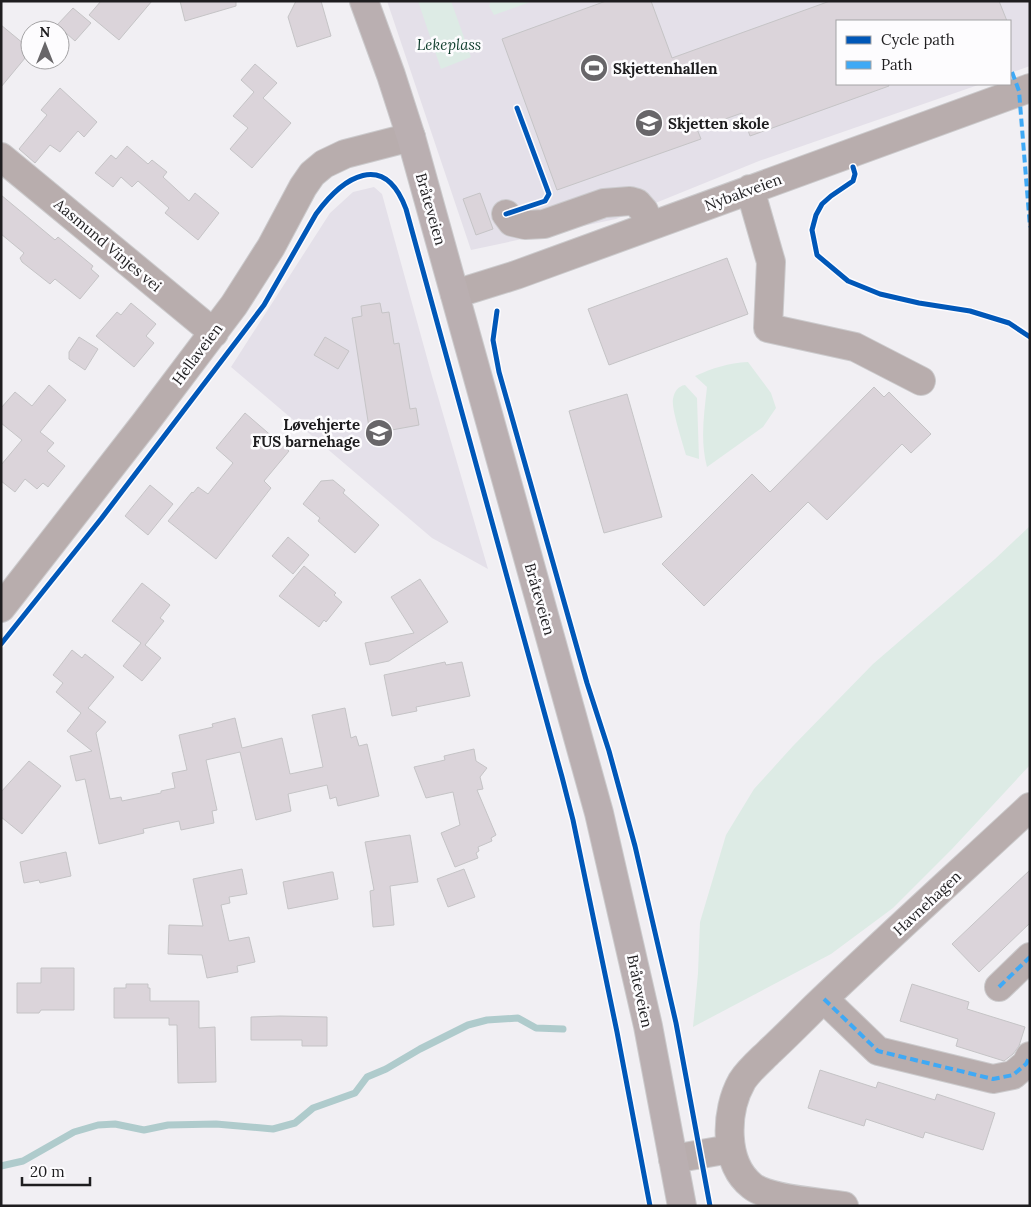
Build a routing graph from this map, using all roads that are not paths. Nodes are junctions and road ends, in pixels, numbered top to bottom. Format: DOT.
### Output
graph roads {
  1 [pos="364,1"];
  2 [pos="1030,88"];
  3 [pos="411,137"];
  4 [pos="1,156"];
  5 [pos="750,189"];
  6 [pos="506,214"];
  7 [pos="650,226"];
  8 [pos="455,294"];
  9 [pos="214,333"];
  10 [pos="921,381"];
  11 [pos="1,608"];
  12 [pos="1030,806"];
  13 [pos="1030,958"];
  14 [pos="1000,987"];
  15 [pos="824,999"];
  16 [pos="1030,1056"];
  17 [pos="730,1149"];
  18 [pos="673,1159"];
  19 [pos="682,1206"];
  20 [pos="844,1206"];
  1 -- 3 [label="main road, Bråteveien"];
  2 -- 5 [label="street, Nybakveien"];
  3 -- 8 [label="main road, Bråteveien"];
  3 -- 9 [label="street, Hellaveien"];
  4 -- 9 [label="street, Aasmund Vinjes vei"];
  5 -- 7 [label="street, Nybakveien"];
  5 -- 10 [label="street"];
  6 -- 7 [label="street"];
  7 -- 8 [label="street, Nybakveien"];
  8 -- 18 [label="main road, Bråteveien"];
  9 -- 11 [label="street, Hellaveien"];
  12 -- 15 [label="street, Havnehagen"];
  13 -- 14 [label="street"];
  15 -- 16 [label="street"];
  15 -- 17 [label="street, Havnehagen"];
  17 -- 18 [label="street"];
  17 -- 20 [label="street"];
  18 -- 19 [label="main road, Bråteveien"];
}
